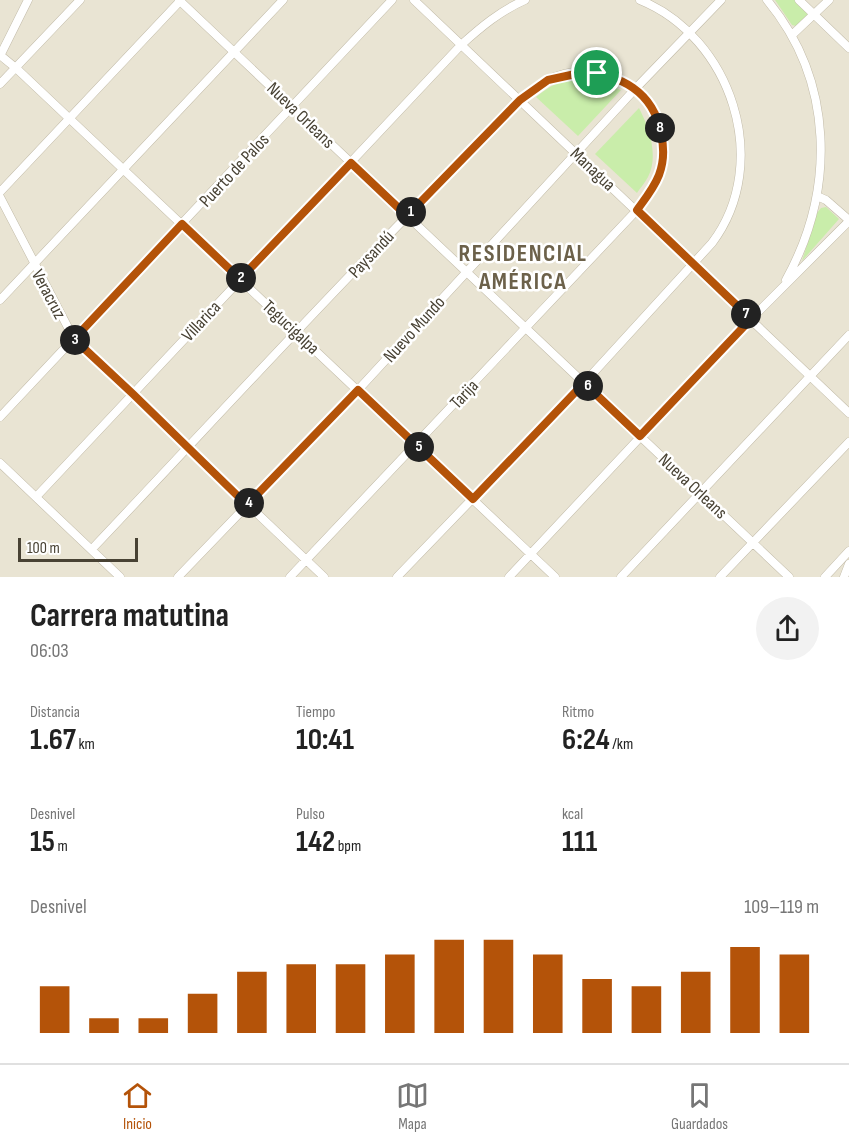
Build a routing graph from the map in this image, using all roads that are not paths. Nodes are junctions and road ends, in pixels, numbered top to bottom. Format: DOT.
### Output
graph roads {
  1 [pos="28,0"];
  2 [pos="80,0"];
  3 [pos="180,0"];
  4 [pos="283,0"];
  5 [pos="392,0"];
  6 [pos="414,0"];
  7 [pos="525,0"];
  8 [pos="640,0"];
  9 [pos="721,0"];
  10 [pos="767,0"];
  11 [pos="799,0"];
  12 [pos="829,0"];
  13 [pos="814,15"];
  14 [pos="690,33"];
  15 [pos="792,35"];
  16 [pos="461,45"];
  17 [pos="849,48"];
  18 [pos="234,51"];
  19 [pos="0,56"];
  20 [pos="17,69"];
  21 [pos="0,84"];
  22 [pos="636,88"];
  23 [pos="520,100"];
  24 [pos="293,107"];
  25 [pos="69,118"];
  26 [pos="576,154"];
  27 [pos="351,163"];
  28 [pos="123,169"];
  29 [pos="0,192"];
  30 [pos="817,196"];
  31 [pos="0,197"];
  32 [pos="637,210"];
  33 [pos="407,216"];
  34 [pos="849,220"];
  35 [pos="182,224"];
  36 [pos="34,265"];
  37 [pos="693,265"];
  38 [pos="466,272"];
  39 [pos="240,279"];
  40 [pos="782,288"];
  41 [pos="0,300"];
  42 [pos="751,319"];
  43 [pos="526,328"];
  44 [pos="297,333"];
  45 [pos="849,335"];
  46 [pos="74,339"];
  47 [pos="810,375"];
  48 [pos="584,383"];
  49 [pos="358,390"];
  50 [pos="133,394"];
  51 [pos="849,413"];
  52 [pos="0,417"];
  53 [pos="640,436"];
  54 [pos="849,442"];
  55 [pos="416,445"];
  56 [pos="188,447"];
  57 [pos="0,463"];
  58 [pos="700,493"];
  59 [pos="36,497"];
  60 [pos="473,499"];
  61 [pos="247,505"];
  62 [pos="753,542"];
  63 [pos="92,549"];
  64 [pos="849,551"];
  65 [pos="531,554"];
  66 [pos="306,560"];
  67 [pos="849,564"];
  68 [pos="120,577"];
  69 [pos="178,577"];
  70 [pos="290,577"];
  71 [pos="324,577"];
  72 [pos="397,577"];
  73 [pos="509,577"];
  74 [pos="555,577"];
  75 [pos="621,577"];
  76 [pos="720,577"];
  77 [pos="789,577"];
  78 [pos="825,577"];
  79 [pos="844,577"];
  1 -- 19 [label="street"];
  2 -- 20 [label="street"];
  3 -- 18 [label="street, Nueva Orleans"];
  3 -- 25 [label="street"];
  4 -- 18 [label="street"];
  5 -- 24 [label="street, Puerto de Palos"];
  6 -- 16 [label="street, Managua"];
  7 -- 16 [label="street, Villarica"];
  8 -- 14 [label="street"];
  9 -- 14 [label="street, Nuevo Mundo"];
  10 -- 15 [label="street"];
  11 -- 13 [label="street"];
  12 -- 13 [label="street"];
  13 -- 15 [label="street"];
  13 -- 17 [label="street"];
  14 -- 22 [label="street, Nuevo Mundo"];
  14 -- 37 [label="street"];
  15 -- 30 [label="street"];
  16 -- 23 [label="street, Managua"];
  16 -- 27 [label="street, Villarica"];
  18 -- 24 [label="street, Nueva Orleans"];
  18 -- 28 [label="street"];
  19 -- 20 [label="street, Tegucigalpa"];
  20 -- 21 [label="street"];
  20 -- 25 [label="street, Tegucigalpa"];
  22 -- 23 [label="street, Paysandú"];
  22 -- 26 [label="street, Nuevo Mundo"];
  22 -- 32 [label="street, Paysandú"];
  23 -- 26 [label="street, Managua"];
  23 -- 33 [label="street, Paysandú"];
  24 -- 27 [label="street, Nueva Orleans"];
  24 -- 35 [label="street, Puerto de Palos"];
  25 -- 28 [label="street, Tegucigalpa"];
  25 -- 29 [label="street"];
  26 -- 32 [label="street, Managua"];
  26 -- 38 [label="street, Nuevo Mundo"];
  27 -- 33 [label="street, Nueva Orleans"];
  27 -- 39 [label="street, Villarica"];
  28 -- 35 [label="street, Tegucigalpa"];
  28 -- 36 [label="street"];
  30 -- 34 [label="street"];
  30 -- 40 [label="street"];
  31 -- 36 [label="street, Veracruz"];
  32 -- 37 [label="street, Managua"];
  32 -- 43 [label="street, Tarija"];
  33 -- 38 [label="street, Nueva Orleans"];
  33 -- 44 [label="street, Paysandú"];
  34 -- 40 [label="street"];
  35 -- 39 [label="street, Tegucigalpa"];
  35 -- 46 [label="street, Puerto de Palos"];
  36 -- 41 [label="street"];
  36 -- 46 [label="street, Veracruz"];
  37 -- 42 [label="street, Managua"];
  37 -- 48 [label="street"];
  38 -- 43 [label="street, Nueva Orleans"];
  38 -- 49 [label="street, Nuevo Mundo"];
  39 -- 44 [label="street, Tegucigalpa"];
  39 -- 50 [label="street, Villarica"];
  40 -- 42 [label="street"];
  42 -- 47 [label="street, Managua"];
  42 -- 53 [label="street"];
  43 -- 48 [label="street, Nueva Orleans"];
  43 -- 55 [label="street, Tarija"];
  44 -- 49 [label="street, Tegucigalpa"];
  44 -- 56 [label="street, Paysandú"];
  45 -- 47 [label="street"];
  46 -- 50 [label="street, Veracruz"];
  46 -- 52 [label="street, Puerto de Palos"];
  47 -- 51 [label="street, Managua"];
  47 -- 58 [label="street"];
  48 -- 53 [label="street, Nueva Orleans"];
  48 -- 60 [label="street"];
  49 -- 55 [label="street, Tegucigalpa"];
  49 -- 61 [label="street, Nuevo Mundo"];
  50 -- 56 [label="street, Veracruz"];
  50 -- 59 [label="street, Villarica"];
  53 -- 58 [label="street, Nueva Orleans"];
  53 -- 65 [label="street"];
  54 -- 62 [label="street"];
  55 -- 60 [label="street, Tegucigalpa"];
  55 -- 66 [label="street, Tarija"];
  56 -- 61 [label="street, Veracruz"];
  56 -- 63 [label="street, Paysandú"];
  57 -- 59 [label="street"];
  58 -- 62 [label="street, Nueva Orleans"];
  58 -- 75 [label="street"];
  59 -- 63 [label="street"];
  60 -- 65 [label="street, Tegucigalpa"];
  60 -- 72 [label="street"];
  61 -- 66 [label="street, Veracruz"];
  61 -- 69 [label="street, Nuevo Mundo"];
  62 -- 76 [label="street"];
  62 -- 77 [label="street, Nueva Orleans"];
  63 -- 68 [label="street"];
  64 -- 78 [label="street"];
  65 -- 73 [label="street"];
  65 -- 74 [label="street, Tegucigalpa"];
  66 -- 70 [label="street, Tarija"];
  66 -- 71 [label="street, Veracruz"];
  67 -- 79 [label="street"];
}
